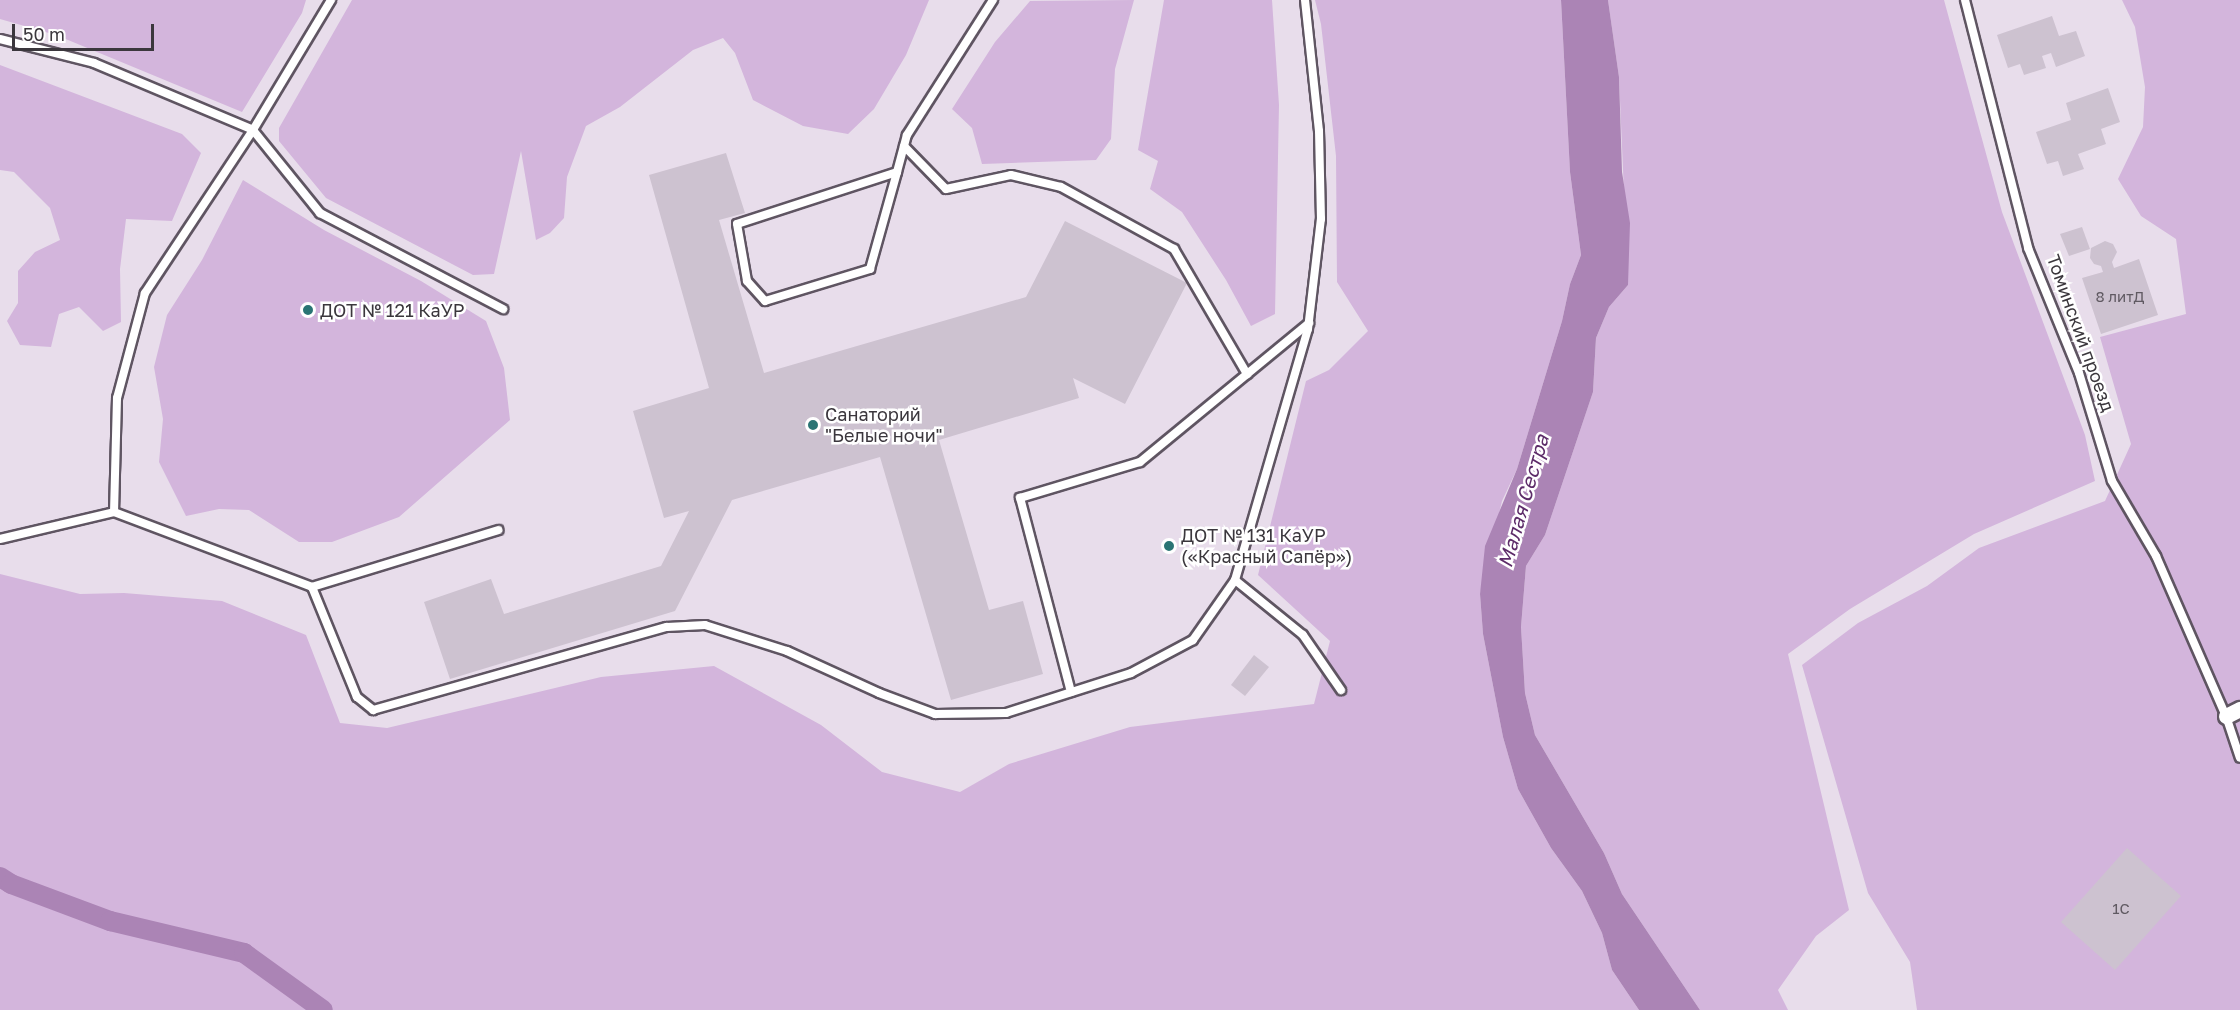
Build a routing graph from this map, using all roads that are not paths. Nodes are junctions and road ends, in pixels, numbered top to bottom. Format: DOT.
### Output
graph roads {
  1 [pos="331,0"];
  2 [pos="993,0"];
  3 [pos="1305,0"];
  4 [pos="1965,0"];
  5 [pos="0,39"];
  6 [pos="253,130"];
  7 [pos="904,146"];
  8 [pos="897,172"];
  9 [pos="503,309"];
  10 [pos="1309,323"];
  11 [pos="1247,374"];
  12 [pos="114,512"];
  13 [pos="498,530"];
  14 [pos="0,540"];
  15 [pos="1235,580"];
  16 [pos="312,588"];
  17 [pos="1341,690"];
  18 [pos="1071,692"];
  19 [pos="2233,712"];
  20 [pos="2240,758"];
  1 -- 6 [label="lane"];
  2 -- 7 [label="lane"];
  3 -- 10 [label="lane"];
  4 -- 19 [label="lane, Томинский проезд"];
  5 -- 6 [label="lane"];
  6 -- 9 [label="lane"];
  6 -- 12 [label="lane"];
  7 -- 8 [label="lane"];
  7 -- 11 [label="lane"];
  8 -- 8 [label="lane"];
  10 -- 11 [label="lane"];
  10 -- 15 [label="lane"];
  11 -- 18 [label="lane"];
  12 -- 14 [label="lane"];
  12 -- 16 [label="lane"];
  13 -- 16 [label="lane"];
  15 -- 17 [label="lane"];
  15 -- 18 [label="lane"];
  16 -- 18 [label="lane"];
  19 -- 20 [label="lane, Томинский проезд"];
}
